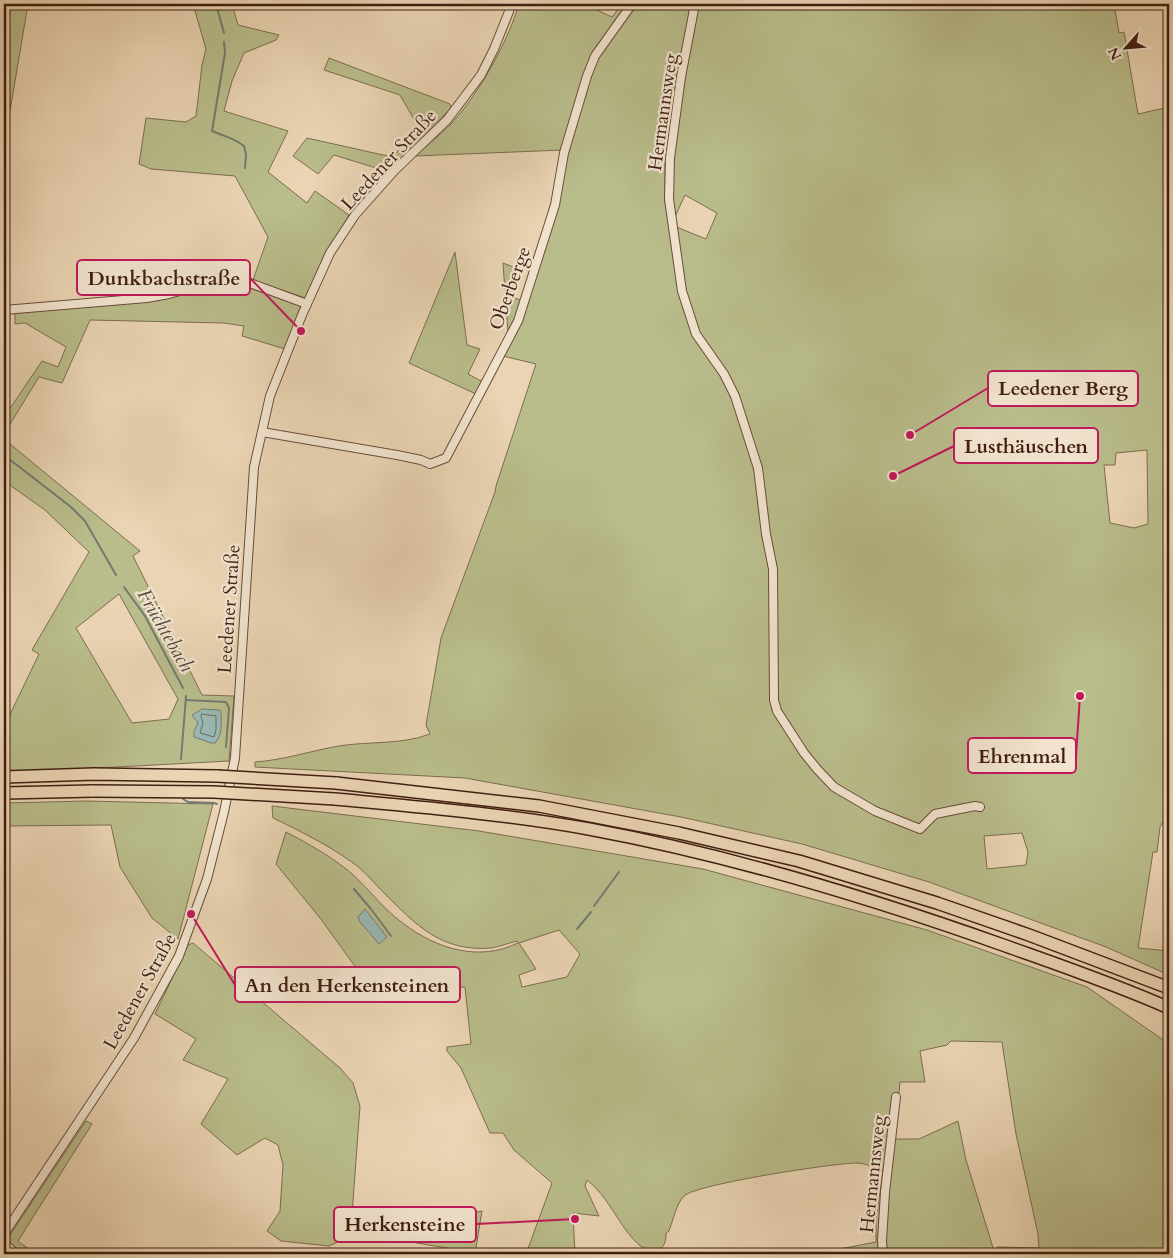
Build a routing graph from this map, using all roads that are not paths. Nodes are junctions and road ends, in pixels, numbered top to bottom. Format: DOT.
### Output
graph roads {
  1 [pos="512,4"];
  2 [pos="632,4"];
  3 [pos="695,4"];
  4 [pos="307,304"];
  5 [pos="4,310"];
  6 [pos="262,432"];
  7 [pos="4,777"];
  8 [pos="4,793"];
  9 [pos="980,806"];
  10 [pos="1169,988"];
  11 [pos="1169,1008"];
  12 [pos="896,1097"];
  13 [pos="4,1234"];
  14 [pos="4,1243"];
  15 [pos="16,1254"];
  16 [pos="883,1254"];
  1 -- 4 [label="street, Leedener Straße"];
  2 -- 6 [label="street, Oberberge"];
  3 -- 9 [label="street, Hermannsweg"];
  4 -- 5 [label="street"];
  4 -- 6 [label="street, Leedener Straße"];
  6 -- 13 [label="street, Leedener Straße"];
  7 -- 10 [label="highway, bridge"];
  8 -- 11 [label="highway, bridge"];
  12 -- 16 [label="street, Hermannsweg"];
  14 -- 15 [label="street"];
}
